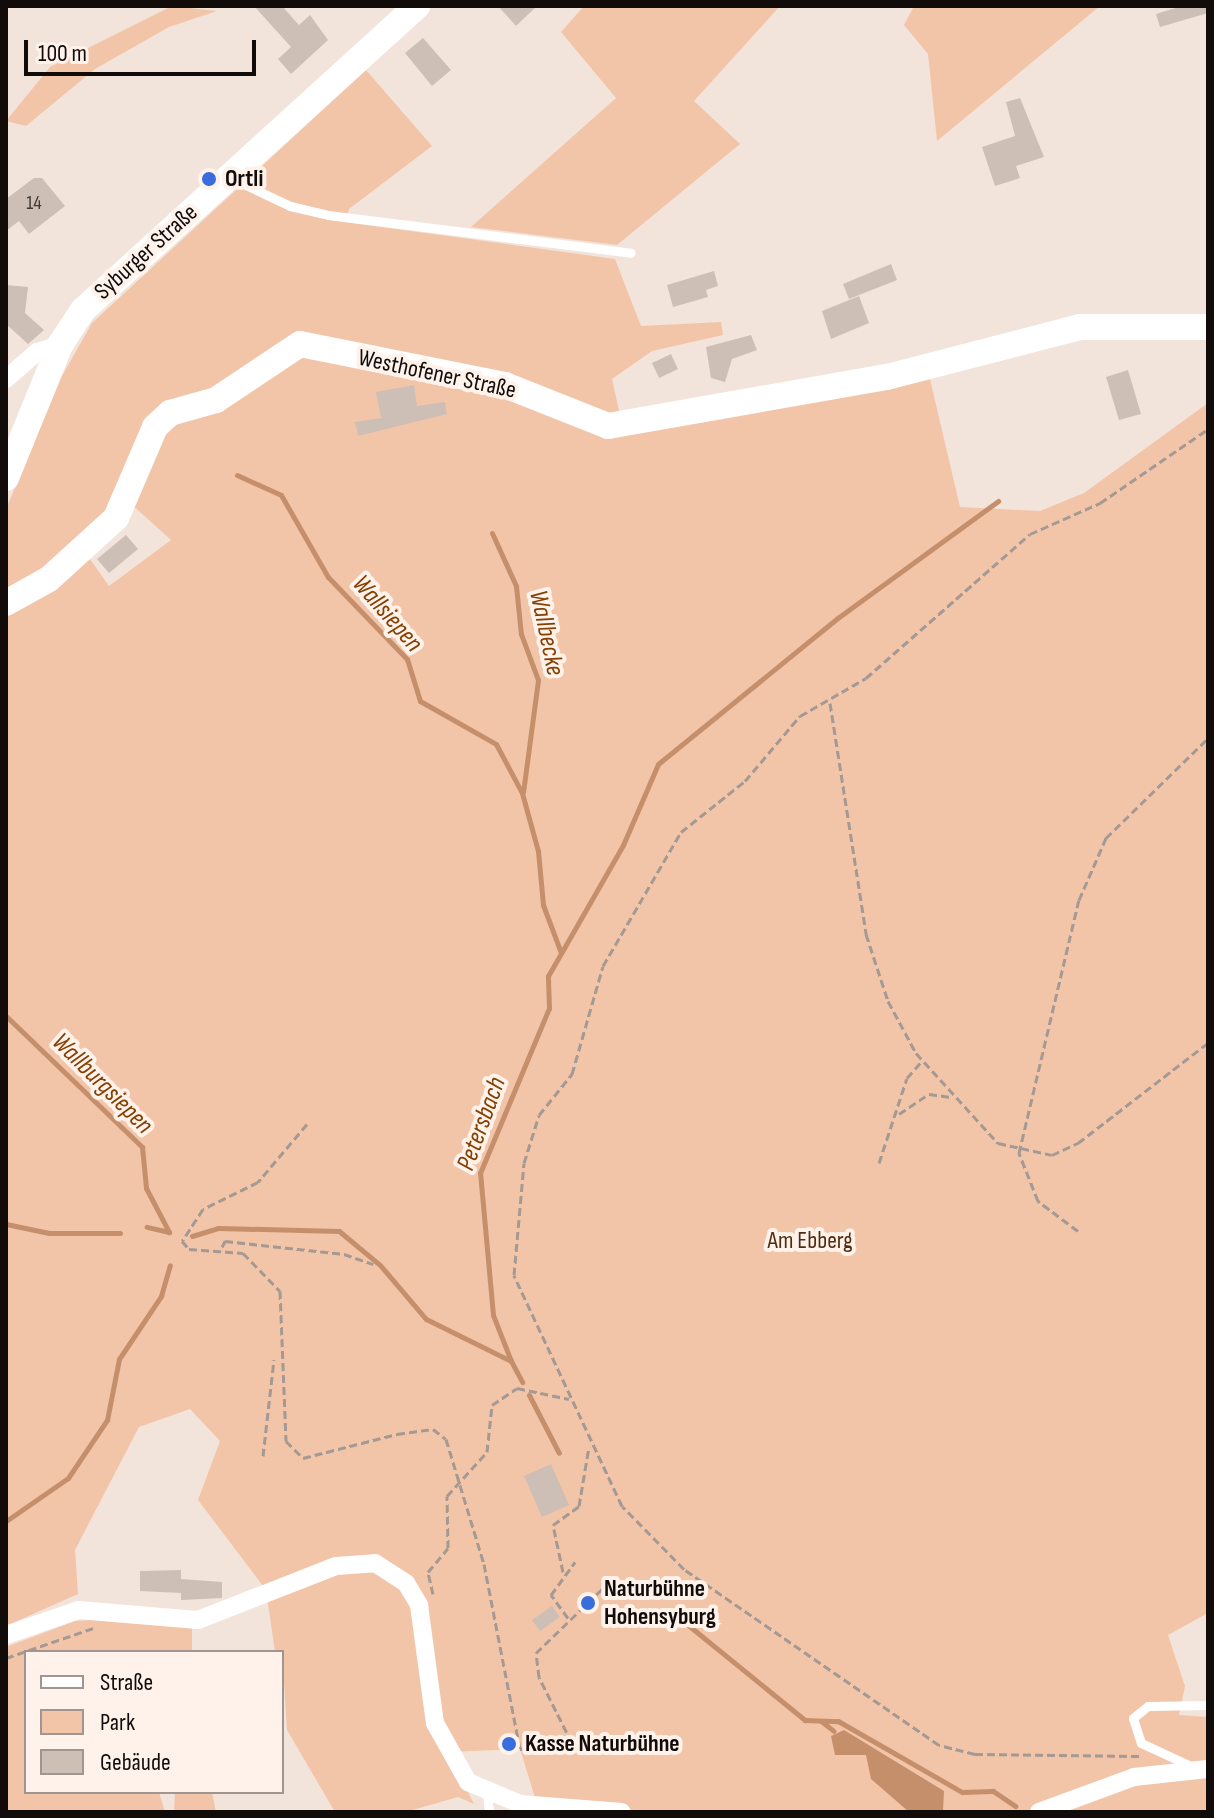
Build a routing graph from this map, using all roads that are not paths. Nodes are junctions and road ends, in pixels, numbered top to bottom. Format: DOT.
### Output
graph roads {
  1 [pos="417,6"];
  2 [pos="229,176"];
  3 [pos="631,253"];
  4 [pos="1208,327"];
  5 [pos="60,345"];
  6 [pos="6,379"];
  7 [pos="6,478"];
  8 [pos="6,603"];
  9 [pos="6,1635"];
  10 [pos="1208,1705"];
  11 [pos="1202,1768"];
  12 [pos="488,1803"];
  13 [pos="622,1812"];
  14 [pos="1039,1812"];
  1 -- 2 [label="street, Syburger Straße"];
  2 -- 3 [label="lane"];
  2 -- 5 [label="street, Syburger Straße"];
  4 -- 8 [label="street, Westhofener Straße"];
  5 -- 6 [label="street"];
  5 -- 7 [label="street, Syburger Straße"];
  9 -- 12 [label="street"];
  10 -- 11 [label="lane"];
  11 -- 14 [label="street"];
  12 -- 13 [label="street"];
}
